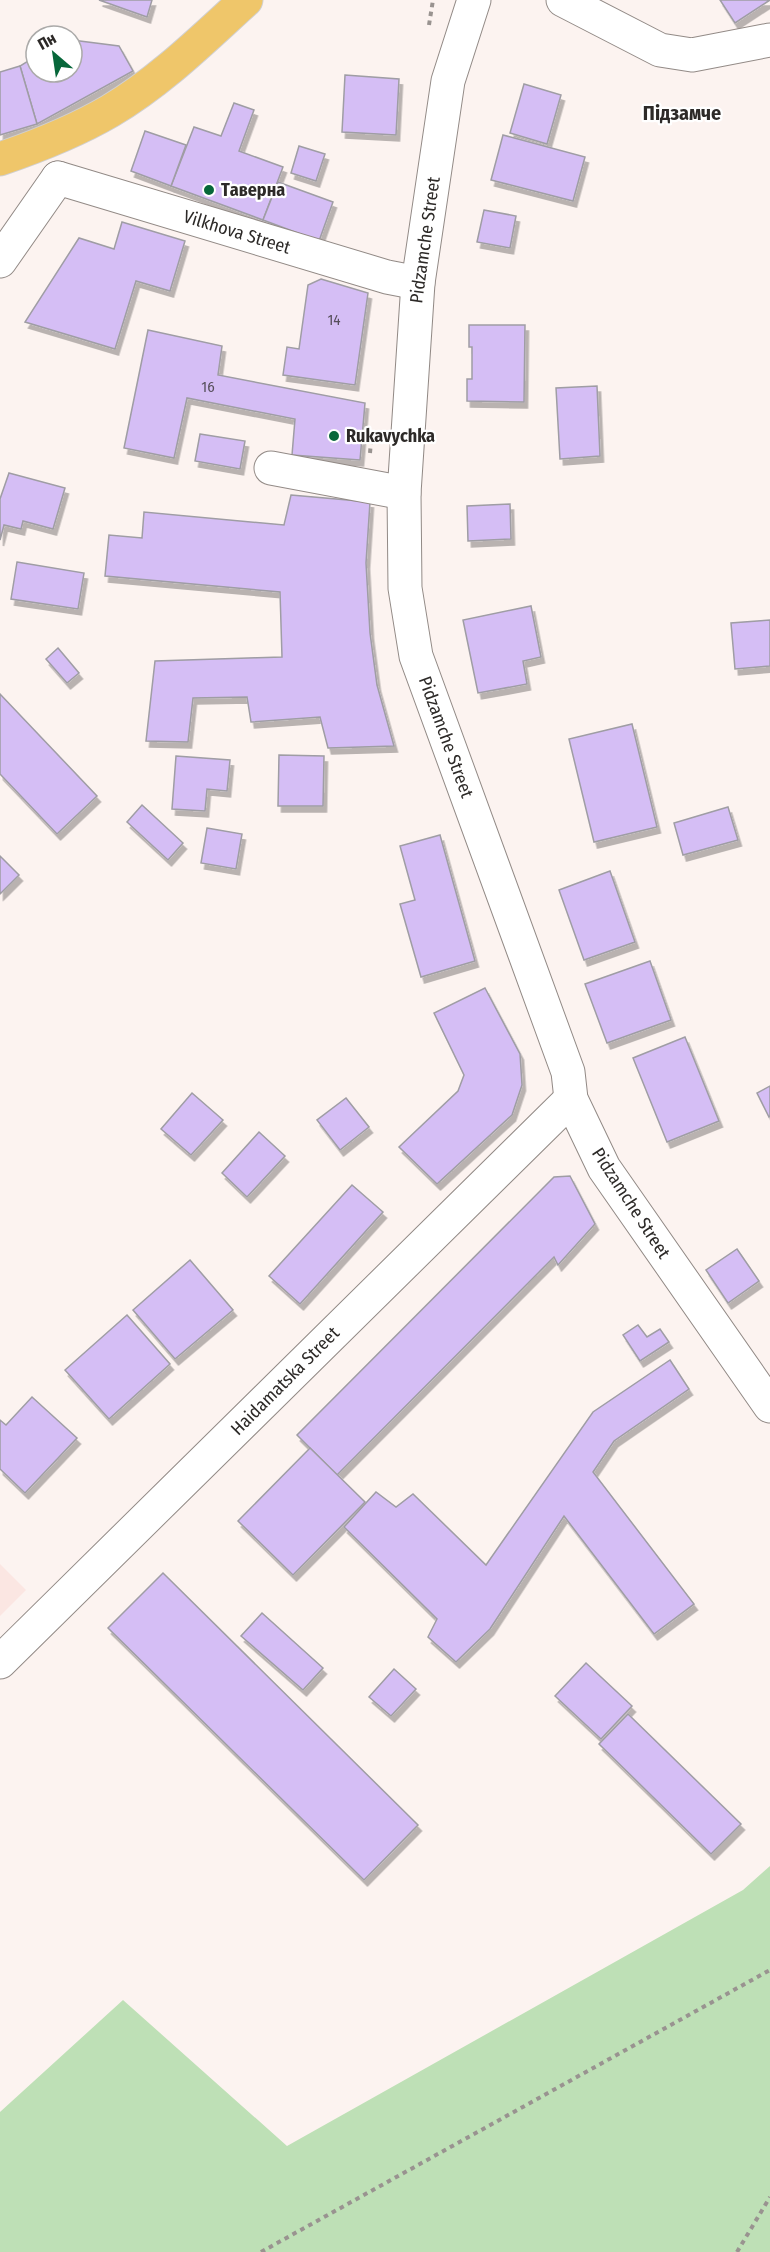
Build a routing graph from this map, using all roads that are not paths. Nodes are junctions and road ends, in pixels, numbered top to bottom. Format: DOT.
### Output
graph roads {
  1 [pos="246,0"];
  2 [pos="474,0"];
  3 [pos="563,0"];
  4 [pos="770,40"];
  5 [pos="47,142"];
  6 [pos="0,159"];
  7 [pos="58,178"];
  8 [pos="0,261"];
  9 [pos="418,283"];
  10 [pos="271,468"];
  11 [pos="404,493"];
  12 [pos="571,1099"];
  13 [pos="770,1406"];
  14 [pos="0,1662"];
  1 -- 5 [label="main road"];
  2 -- 9 [label="street, Pidzamche Street"];
  3 -- 4 [label="street"];
  5 -- 6 [label="main road"];
  5 -- 7 [label="street"];
  7 -- 8 [label="street"];
  7 -- 9 [label="street, Vilkhova Street"];
  9 -- 11 [label="street, Pidzamche Street"];
  10 -- 11 [label="street"];
  11 -- 12 [label="street, Pidzamche Street"];
  12 -- 13 [label="street, Pidzamche Street"];
  12 -- 14 [label="street, Haidamatska Street"];
}
